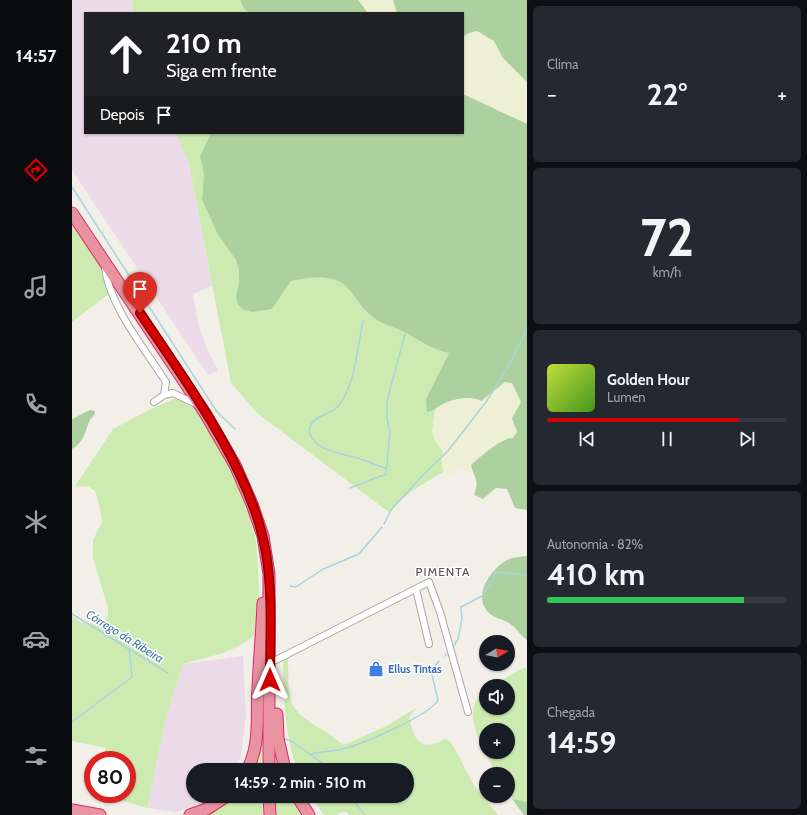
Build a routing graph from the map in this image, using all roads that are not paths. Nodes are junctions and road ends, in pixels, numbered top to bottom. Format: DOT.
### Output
graph roads {
  1 [pos="72,213"];
  2 [pos="105,262"];
  3 [pos="164,395"];
  4 [pos="154,402"];
  5 [pos="201,407"];
  6 [pos="256,517"];
  7 [pos="264,541"];
  8 [pos="263,564"];
  9 [pos="416,589"];
  10 [pos="429,644"];
  11 [pos="276,660"];
  12 [pos="468,712"];
  13 [pos="250,763"];
  14 [pos="264,763"];
  15 [pos="269,763"];
  16 [pos="284,763"];
  17 [pos="216,803"];
  18 [pos="266,803"];
  19 [pos="269,803"];
  20 [pos="301,803"];
  21 [pos="72,811"];
  22 [pos="268,813"];
  23 [pos="91,815"];
  24 [pos="100,815"];
  25 [pos="190,815"];
  26 [pos="309,815"];
  1 -- 2 [label="highway"];
  2 -- 3 [label="street"];
  2 -- 5 [label="highway"];
  3 -- 4 [label="street"];
  3 -- 5 [label="street"];
  5 -- 6 [label="highway"];
  6 -- 7 [label="highway"];
  6 -- 8 [label="highway"];
  7 -- 11 [label="highway"];
  7 -- 15 [label="highway"];
  8 -- 13 [label="highway"];
  8 -- 14 [label="highway"];
  9 -- 10 [label="street"];
  9 -- 11 [label="street"];
  9 -- 12 [label="street"];
  11 -- 16 [label="highway"];
  17 -- 25 [label="highway"];
  18 -- 22 [label="highway"];
  19 -- 22 [label="highway"];
  20 -- 26 [label="highway"];
  21 -- 23 [label="highway"];
  21 -- 24 [label="highway"];
}
